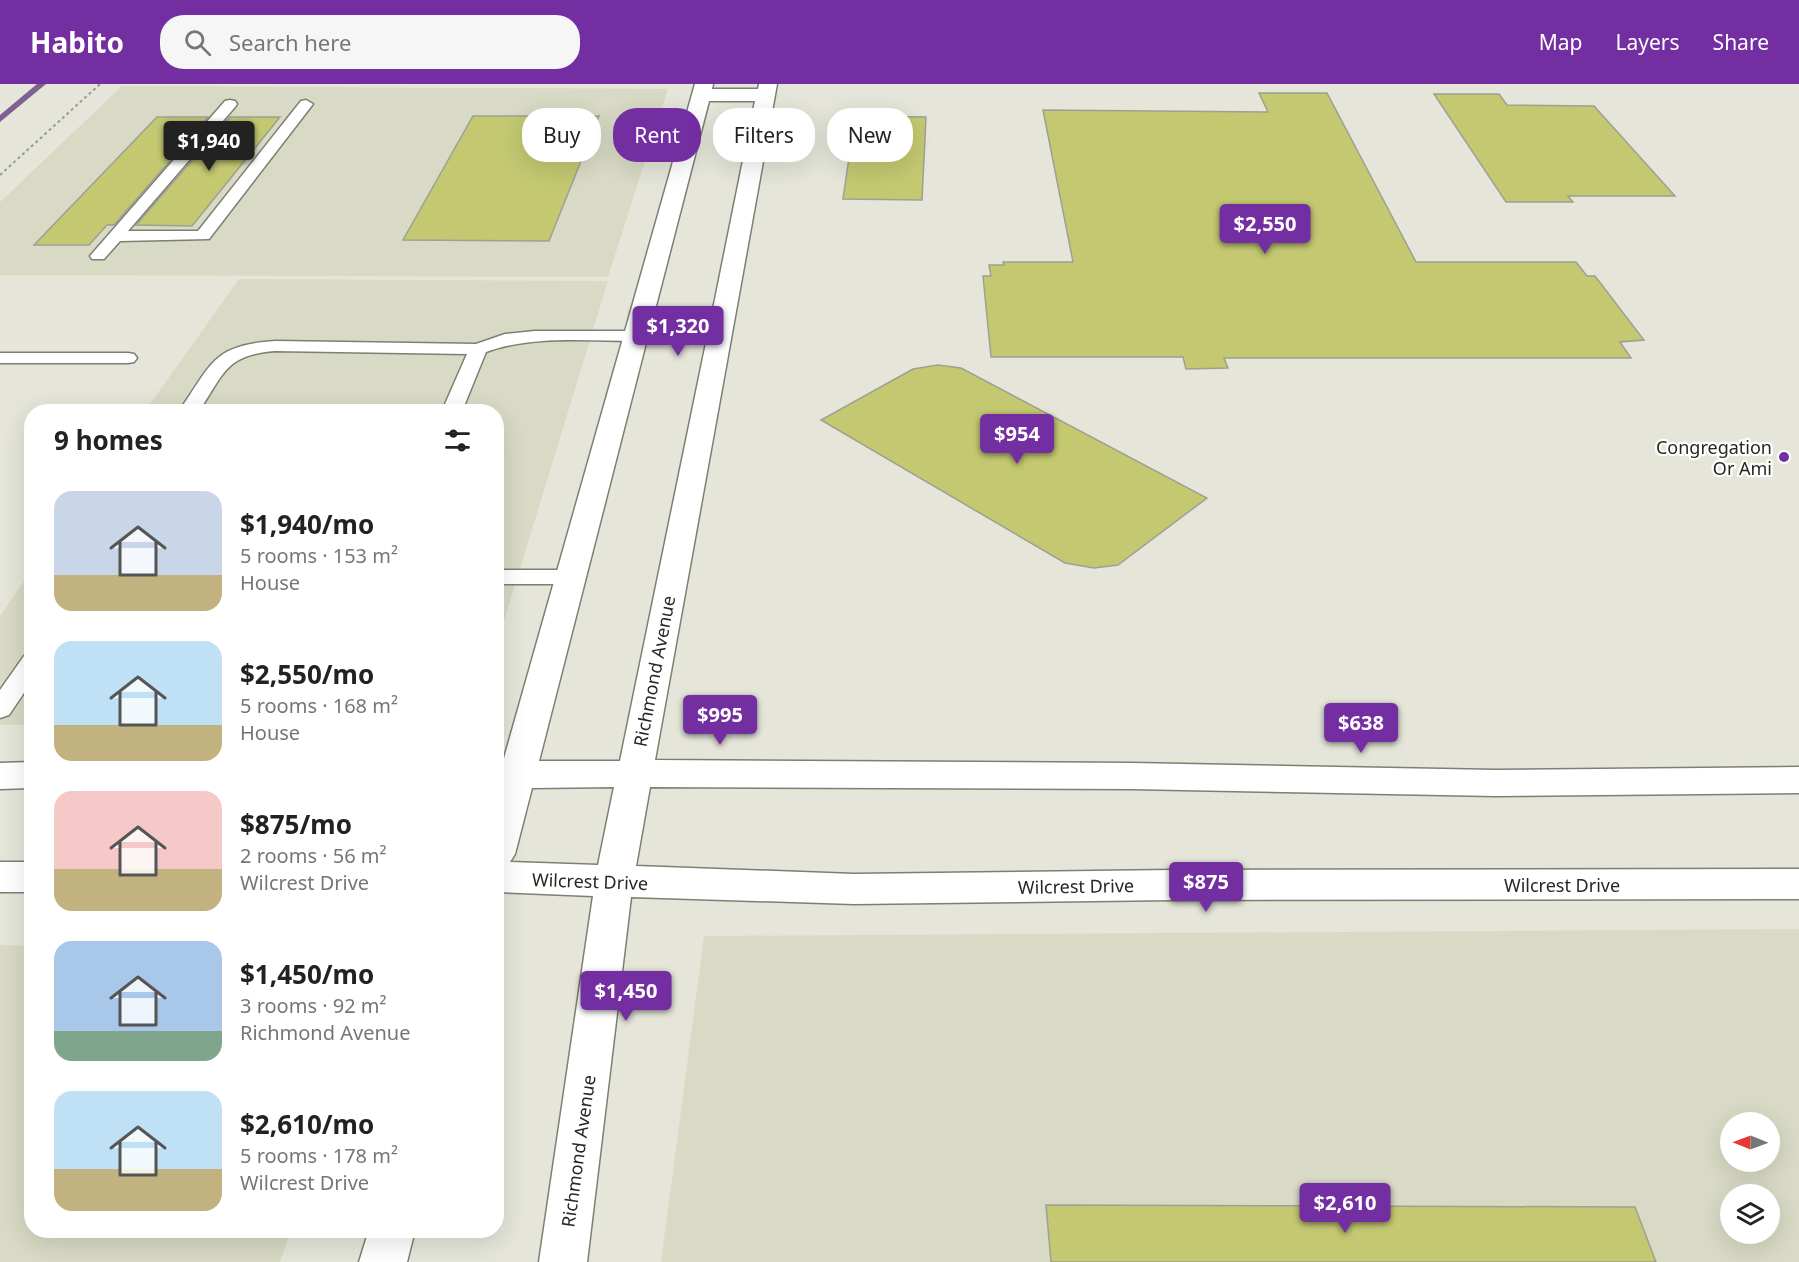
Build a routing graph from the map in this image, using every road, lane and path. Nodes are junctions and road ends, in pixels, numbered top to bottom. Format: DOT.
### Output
graph roads {
  1 [pos="100,84"];
  2 [pos="703,89"];
  3 [pos="767,89"];
  4 [pos="230,104"];
  5 [pos="306,104"];
  6 [pos="0,175"];
  7 [pos="114,236"];
  8 [pos="98,256"];
  9 [pos="637,336"];
  10 [pos="718,336"];
  11 [pos="478,349"];
  12 [pos="0,358"];
  13 [pos="128,358"];
  14 [pos="194,404"];
  15 [pos="455,404"];
  16 [pos="504,577"];
  17 [pos="572,577"];
  18 [pos="24,674"];
  19 [pos="0,709"];
  20 [pos="635,773"];
  21 [pos="507,775"];
  22 [pos="0,776"];
  23 [pos="24,776"];
  24 [pos="1799,780"];
  25 [pos="504,797"];
  26 [pos="0,877"];
  27 [pos="24,877"];
  28 [pos="504,877"];
  29 [pos="614,882"];
  30 [pos="1799,884"];
  31 [pos="390,1238"];
  32 [pos="383,1262"];
  33 [pos="563,1262"];
  1 -- 6 [label="path"];
  2 -- 3 [label="main road"];
  2 -- 9 [label="main road"];
  3 -- 10 [label="main road, Richmond Avenue"];
  4 -- 7 [label="lane"];
  5 -- 7 [label="lane"];
  7 -- 8 [label="lane"];
  9 -- 10 [label="main road"];
  9 -- 11 [label="lane"];
  9 -- 17 [label="main road"];
  10 -- 20 [label="main road, Richmond Avenue"];
  11 -- 14 [label="lane"];
  11 -- 15 [label="lane"];
  12 -- 13 [label="lane"];
  16 -- 17 [label="lane"];
  17 -- 21 [label="main road"];
  18 -- 19 [label="lane"];
  20 -- 21 [label="main road"];
  20 -- 24 [label="main road"];
  20 -- 29 [label="main road, Richmond Avenue"];
  21 -- 25 [label="main road"];
  22 -- 23 [label="main road"];
  26 -- 27 [label="main road"];
  28 -- 29 [label="main road, Wilcrest Drive"];
  29 -- 30 [label="main road, Wilcrest Drive"];
  29 -- 33 [label="main road, Richmond Avenue"];
  31 -- 32 [label="main road"];
}
